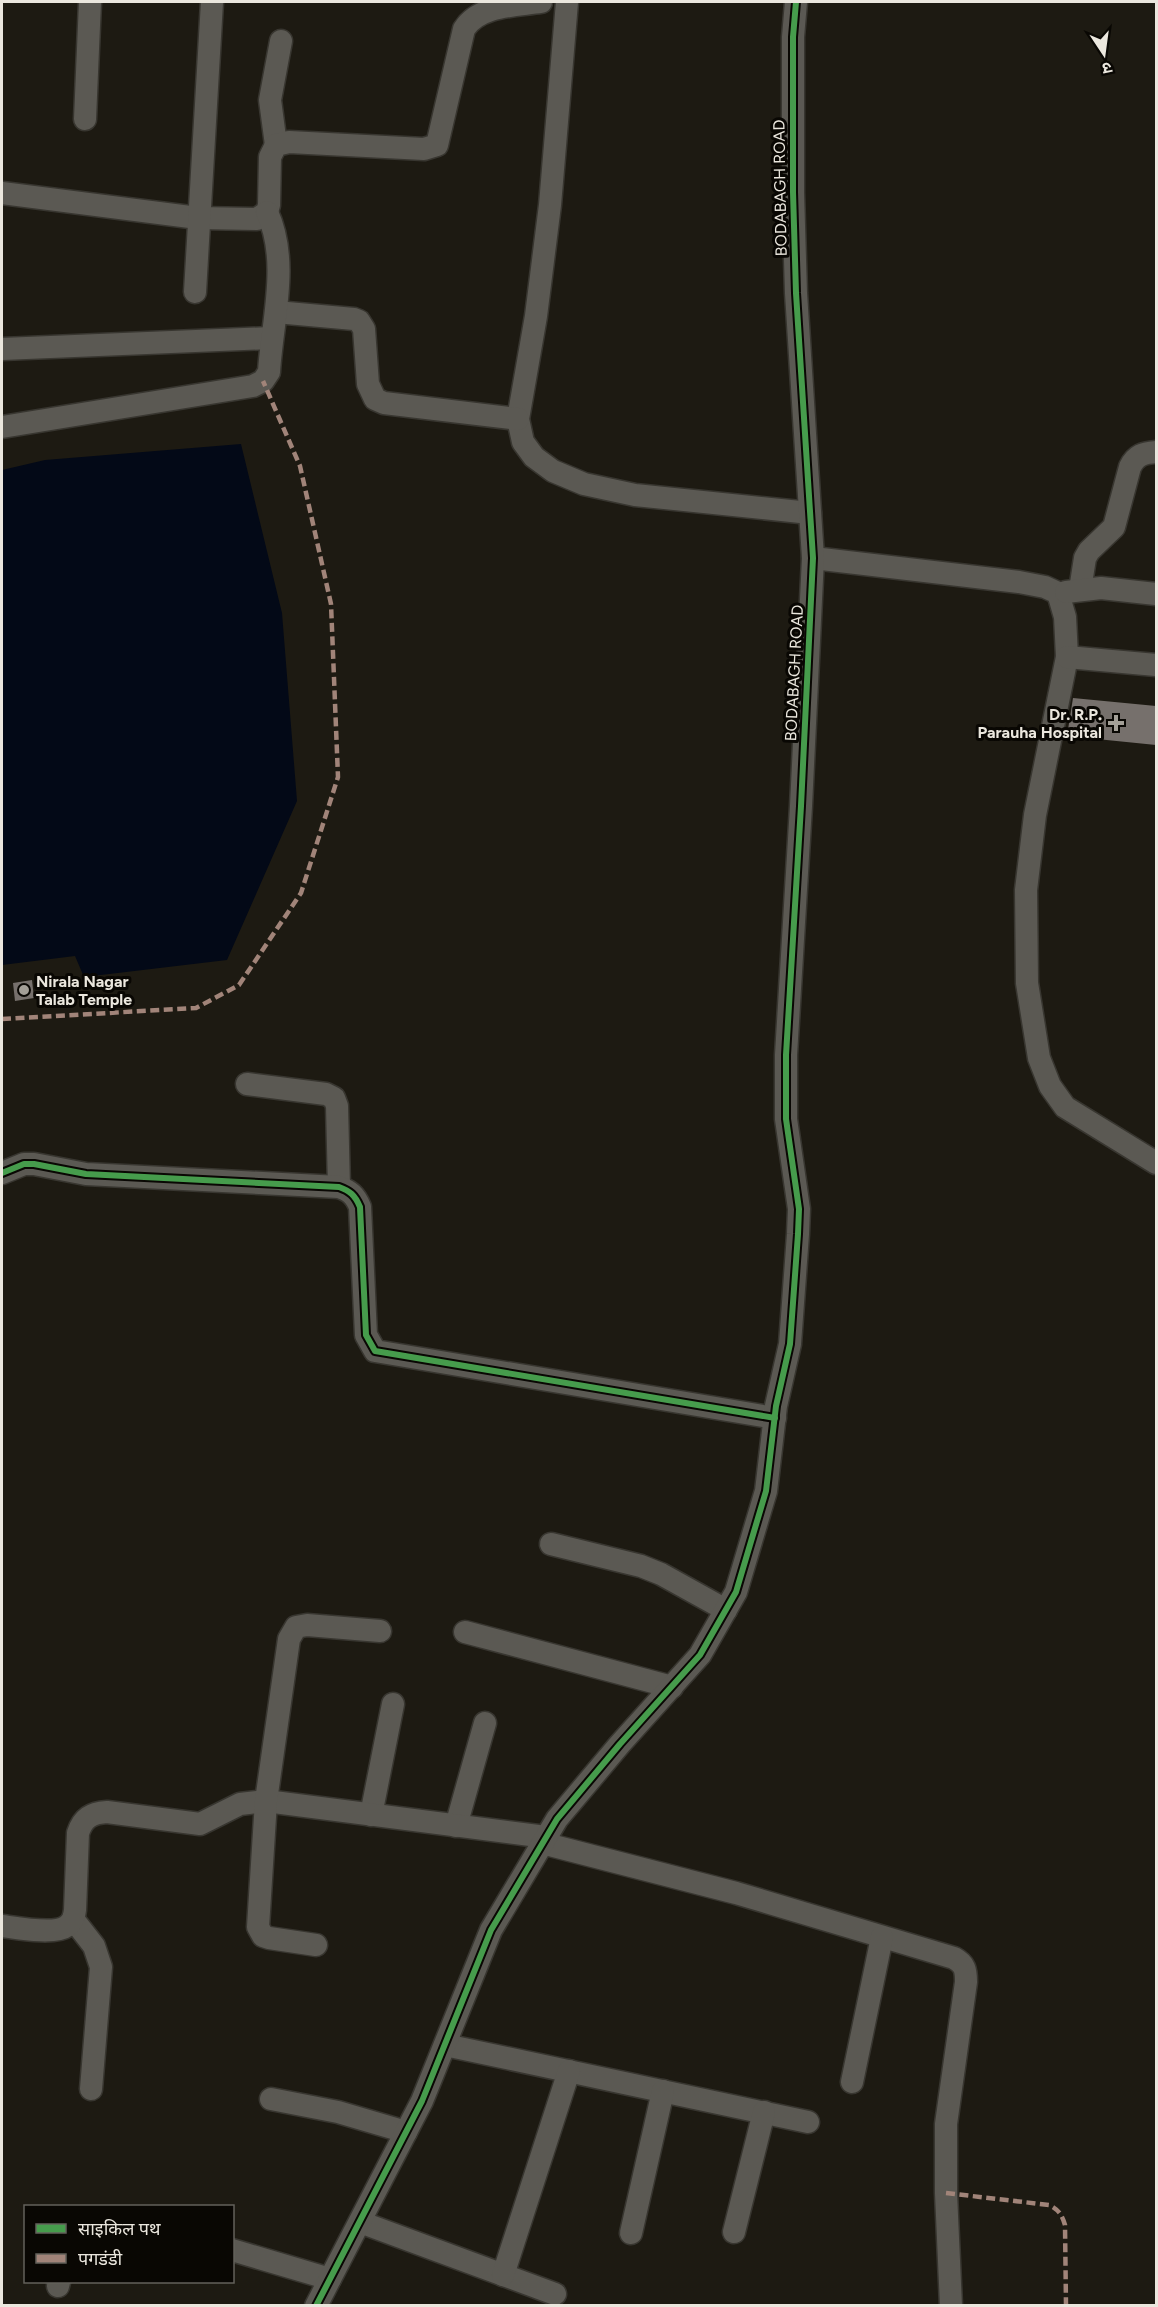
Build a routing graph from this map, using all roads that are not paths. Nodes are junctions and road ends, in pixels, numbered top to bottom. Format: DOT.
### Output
graph roads {
  1 [pos="90,2"];
  2 [pos="212,2"];
  3 [pos="541,2"];
  4 [pos="567,2"];
  5 [pos="796,2"];
  6 [pos="280,41"];
  7 [pos="85,119"];
  8 [pos="276,146"];
  9 [pos="2,193"];
  10 [pos="267,212"];
  11 [pos="198,218"];
  12 [pos="195,292"];
  13 [pos="276,312"];
  14 [pos="271,338"];
  15 [pos="2,349"];
  16 [pos="518,419"];
  17 [pos="2,427"];
  18 [pos="1156,452"];
  19 [pos="810,513"];
  20 [pos="813,558"];
  21 [pos="1080,590"];
  22 [pos="1058,593"];
  23 [pos="1156,594"];
  24 [pos="1067,657"];
  25 [pos="1156,665"];
  26 [pos="248,1084"];
  27 [pos="1156,1163"];
  28 [pos="2,1173"];
  29 [pos="339,1186"];
  30 [pos="776,1412"];
  31 [pos="551,1544"];
  32 [pos="726,1611"];
  33 [pos="380,1631"];
  34 [pos="465,1632"];
  35 [pos="672,1686"];
  36 [pos="393,1704"];
  37 [pos="484,1723"];
  38 [pos="266,1801"];
  39 [pos="371,1815"];
  40 [pos="456,1826"];
  41 [pos="544,1840"];
  42 [pos="73,1919"];
  43 [pos="2,1926"];
  44 [pos="882,1937"];
  45 [pos="316,1945"];
  46 [pos="445,2045"];
  47 [pos="569,2071"];
  48 [pos="852,2082"];
  49 [pos="91,2090"];
  50 [pos="663,2091"];
  51 [pos="271,2099"];
  52 [pos="764,2112"];
  53 [pos="808,2122"];
  54 [pos="406,2132"];
  55 [pos="360,2222"];
  56 [pos="734,2232"];
  57 [pos="632,2233"];
  58 [pos="234,2251"];
  59 [pos="503,2275"];
  60 [pos="330,2279"];
  61 [pos="555,2294"];
  62 [pos="316,2306"];
  63 [pos="951,2306"];
  1 -- 7 [label="street"];
  2 -- 11 [label="street"];
  3 -- 8 [label="street"];
  4 -- 16 [label="street"];
  5 -- 19 [label="street, BODABAGH ROAD"];
  6 -- 8 [label="street"];
  8 -- 10 [label="street"];
  9 -- 11 [label="street"];
  10 -- 11 [label="street"];
  10 -- 13 [label="street"];
  11 -- 12 [label="street"];
  13 -- 14 [label="street"];
  13 -- 16 [label="street"];
  14 -- 15 [label="street"];
  14 -- 17 [label="street"];
  16 -- 19 [label="street"];
  18 -- 21 [label="street"];
  19 -- 20 [label="street, BODABAGH ROAD"];
  20 -- 22 [label="street"];
  20 -- 30 [label="street, BODABAGH ROAD"];
  21 -- 22 [label="street"];
  21 -- 23 [label="street"];
  22 -- 24 [label="street"];
  24 -- 25 [label="street"];
  24 -- 27 [label="street"];
  26 -- 29 [label="street"];
  28 -- 29 [label="street"];
  29 -- 30 [label="street"];
  30 -- 32 [label="street, BODABAGH ROAD"];
  31 -- 32 [label="street"];
  32 -- 35 [label="street, BODABAGH ROAD"];
  33 -- 38 [label="street"];
  34 -- 35 [label="street"];
  35 -- 41 [label="street, BODABAGH ROAD"];
  36 -- 39 [label="street"];
  37 -- 40 [label="street"];
  38 -- 39 [label="street"];
  38 -- 42 [label="street"];
  38 -- 45 [label="street"];
  39 -- 40 [label="street"];
  40 -- 41 [label="street"];
  41 -- 44 [label="street"];
  41 -- 46 [label="street, BODABAGH ROAD"];
  42 -- 43 [label="street"];
  42 -- 49 [label="street"];
  44 -- 48 [label="street"];
  44 -- 63 [label="street"];
  46 -- 47 [label="street"];
  46 -- 54 [label="street, BODABAGH ROAD"];
  47 -- 50 [label="street"];
  47 -- 59 [label="street"];
  50 -- 52 [label="street"];
  50 -- 57 [label="street"];
  51 -- 54 [label="street"];
  52 -- 53 [label="street"];
  52 -- 56 [label="street"];
  54 -- 55 [label="street, BODABAGH ROAD"];
  55 -- 59 [label="street"];
  55 -- 60 [label="street, BODABAGH ROAD"];
  58 -- 60 [label="street"];
  59 -- 61 [label="street"];
  60 -- 62 [label="street, BODABAGH ROAD"];
}
